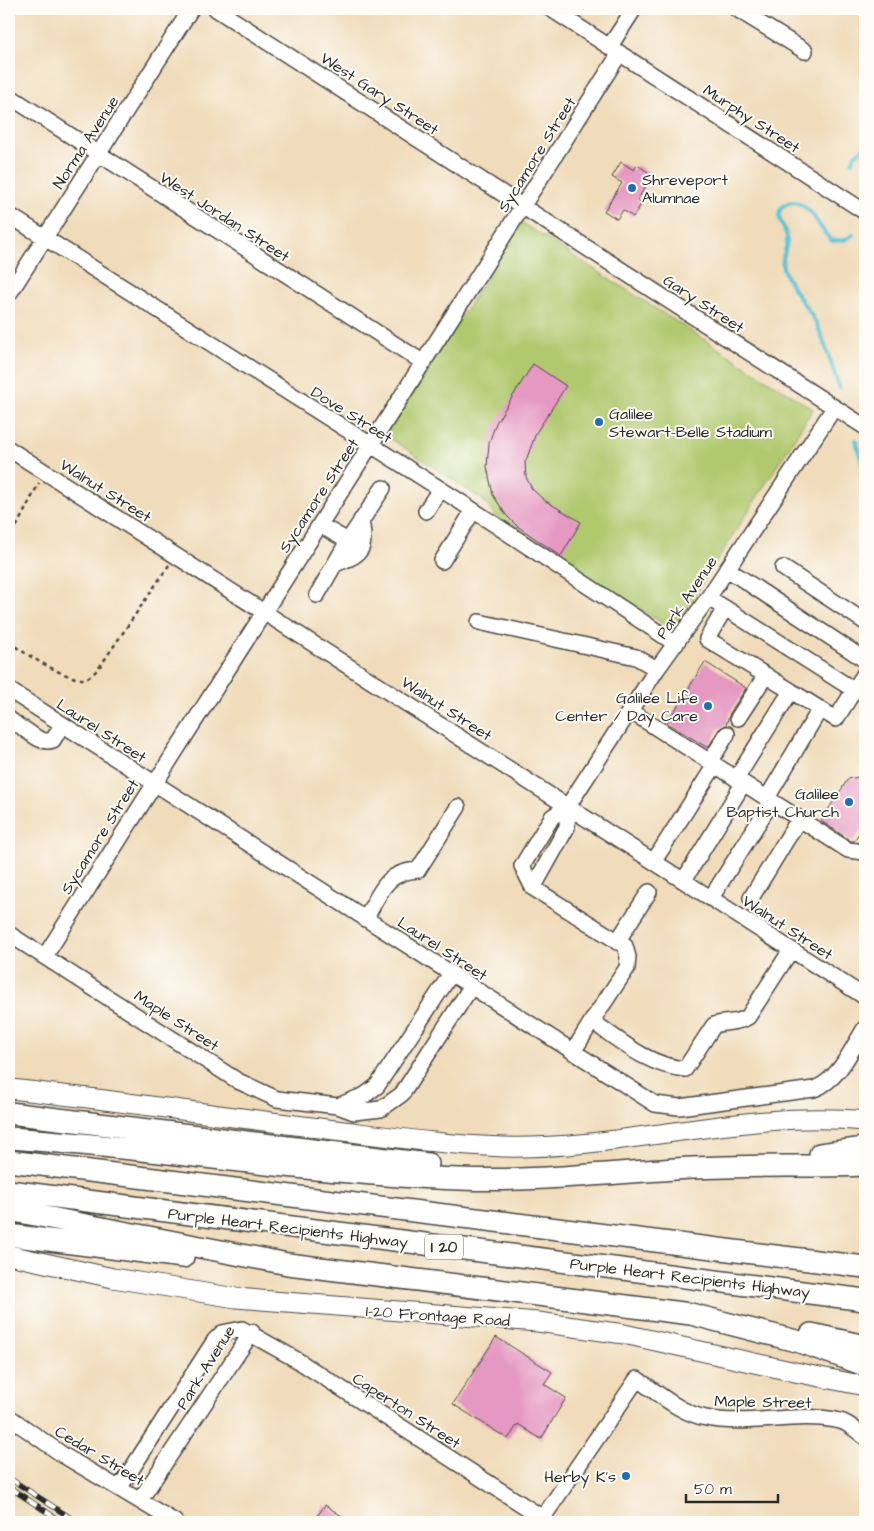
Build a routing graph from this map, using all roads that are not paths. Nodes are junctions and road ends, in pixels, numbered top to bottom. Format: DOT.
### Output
graph roads {
  1 [pos="191,9"];
  2 [pos="216,9"];
  3 [pos="551,9"];
  4 [pos="634,9"];
  5 [pos="737,9"];
  6 [pos="615,50"];
  7 [pos="805,51"];
  8 [pos="9,96"];
  9 [pos="98,155"];
  10 [pos="524,206"];
  11 [pos="865,212"];
  12 [pos="9,215"];
  13 [pos="45,237"];
  14 [pos="9,294"];
  15 [pos="424,363"];
  16 [pos="834,408"];
  17 [pos="865,428"];
  18 [pos="370,446"];
  19 [pos="9,450"];
  20 [pos="383,488"];
  21 [pos="440,489"];
  22 [pos="426,511"];
  23 [pos="473,511"];
  24 [pos="361,520"];
  25 [pos="320,525"];
  26 [pos="348,541"];
  27 [pos="442,561"];
  28 [pos="335,564"];
  29 [pos="783,568"];
  30 [pos="727,569"];
  31 [pos="317,595"];
  32 [pos="708,598"];
  33 [pos="725,608"];
  34 [pos="264,612"];
  35 [pos="479,622"];
  36 [pos="865,622"];
  37 [pos="676,644"];
  38 [pos="865,660"];
  39 [pos="657,669"];
  40 [pos="865,673"];
  41 [pos="766,675"];
  42 [pos="9,690"];
  43 [pos="854,690"];
  44 [pos="791,691"];
  45 [pos="820,709"];
  46 [pos="630,711"];
  47 [pos="738,718"];
  48 [pos="17,724"];
  49 [pos="62,725"];
  50 [pos="727,734"];
  51 [pos="712,764"];
  52 [pos="740,781"];
  53 [pos="153,783"];
  54 [pos="769,800"];
  55 [pos="568,806"];
  56 [pos="458,807"];
  57 [pos="799,819"];
  58 [pos="865,852"];
  59 [pos="654,861"];
  60 [pos="684,880"];
  61 [pos="649,892"];
  62 [pos="710,898"];
  63 [pos="751,898"];
  64 [pos="365,919"];
  65 [pos="9,934"];
  66 [pos="618,942"];
  67 [pos="791,950"];
  68 [pos="45,956"];
  69 [pos="450,974"];
  70 [pos="471,987"];
  71 [pos="865,997"];
  72 [pos="592,1021"];
  73 [pos="865,1028"];
  74 [pos="573,1052"];
  75 [pos="9,1089"];
  76 [pos="338,1106"];
  77 [pos="9,1114"];
  78 [pos="865,1120"];
  79 [pos="9,1138"];
  80 [pos="865,1148"];
  81 [pos="9,1161"];
  82 [pos="758,1164"];
  83 [pos="865,1165"];
  84 [pos="596,1174"];
  85 [pos="9,1191"];
  86 [pos="9,1210"];
  87 [pos="9,1235"];
  88 [pos="9,1255"];
  89 [pos="288,1264"];
  90 [pos="865,1267"];
  91 [pos="865,1300"];
  92 [pos="725,1321"];
  93 [pos="252,1332"];
  94 [pos="865,1346"];
  95 [pos="865,1365"];
  96 [pos="795,1372"];
  97 [pos="865,1386"];
  98 [pos="865,1393"];
  99 [pos="9,1417"];
  100 [pos="865,1437"];
  101 [pos="120,1487"];
  102 [pos="140,1500"];
  103 [pos="542,1520"];
  104 [pos="175,1522"];
  1 -- 9 [label="street, Norma Avenue"];
  2 -- 10 [label="street, West Gary Street"];
  3 -- 6 [label="street, Murphy Street"];
  4 -- 6 [label="street, Sycamore Street"];
  5 -- 7 [label="street"];
  6 -- 10 [label="street, Sycamore Street"];
  6 -- 11 [label="street, Murphy Street"];
  8 -- 9 [label="street, West Jordan Street"];
  9 -- 13 [label="street, Norma Avenue"];
  9 -- 15 [label="street, West Jordan Street"];
  10 -- 15 [label="street, Sycamore Street"];
  10 -- 16 [label="street, Gary Street"];
  12 -- 13 [label="street, Dove Street"];
  13 -- 14 [label="street, Norma Avenue"];
  13 -- 18 [label="street, Dove Street"];
  15 -- 18 [label="street, Sycamore Street"];
  16 -- 17 [label="street, Gary Street"];
  16 -- 30 [label="street, Park Avenue"];
  18 -- 21 [label="street, Dove Street"];
  18 -- 25 [label="street, Sycamore Street"];
  19 -- 34 [label="street, Walnut Street"];
  20 -- 24 [label="street"];
  21 -- 22 [label="street"];
  21 -- 23 [label="street, Dove Street"];
  23 -- 27 [label="street"];
  23 -- 37 [label="street, Dove Street"];
  24 -- 26 [label="street"];
  24 -- 28 [label="street"];
  25 -- 26 [label="street"];
  25 -- 34 [label="street, Sycamore Street"];
  26 -- 28 [label="street"];
  28 -- 31 [label="street"];
  29 -- 36 [label="street"];
  30 -- 32 [label="street, Park Avenue"];
  30 -- 38 [label="street"];
  32 -- 33 [label="street"];
  32 -- 37 [label="street, Park Avenue"];
  33 -- 41 [label="street"];
  33 -- 43 [label="street"];
  34 -- 53 [label="street, Sycamore Street"];
  34 -- 55 [label="street, Walnut Street"];
  35 -- 39 [label="street"];
  37 -- 39 [label="street, Park Avenue"];
  39 -- 46 [label="street, Park Avenue"];
  40 -- 43 [label="street"];
  41 -- 44 [label="street"];
  41 -- 47 [label="street"];
  42 -- 49 [label="street, Laurel Street"];
  43 -- 45 [label="street"];
  44 -- 45 [label="street"];
  44 -- 52 [label="street"];
  45 -- 54 [label="street"];
  46 -- 51 [label="street"];
  46 -- 55 [label="street, Park Avenue"];
  48 -- 49 [label="street"];
  49 -- 53 [label="street, Laurel Street"];
  50 -- 51 [label="street"];
  51 -- 52 [label="street"];
  51 -- 59 [label="street"];
  52 -- 54 [label="street"];
  52 -- 60 [label="street"];
  53 -- 64 [label="street, Laurel Street"];
  53 -- 68 [label="street, Sycamore Street"];
  54 -- 57 [label="street"];
  54 -- 62 [label="street"];
  55 -- 59 [label="street, Walnut Street"];
  55 -- 66 [label="street, Park Avenue"];
  56 -- 64 [label="street"];
  57 -- 58 [label="street"];
  57 -- 63 [label="street"];
  59 -- 60 [label="street, Walnut Street"];
  60 -- 62 [label="street, Walnut Street"];
  61 -- 66 [label="street"];
  62 -- 67 [label="street, Walnut Street"];
  64 -- 69 [label="street, Laurel Street"];
  65 -- 68 [label="street, Maple Street"];
  66 -- 72 [label="street"];
  67 -- 71 [label="street, Walnut Street"];
  67 -- 72 [label="street"];
  68 -- 76 [label="street, Maple Street"];
  69 -- 70 [label="street, Laurel Street"];
  69 -- 76 [label="street"];
  70 -- 74 [label="street, Laurel Street"];
  70 -- 76 [label="street"];
  72 -- 74 [label="street"];
  73 -- 74 [label="street, Laurel Street"];
  75 -- 78 [label="main road"];
  77 -- 84 [label="highway"];
  79 -- 84 [label="highway"];
  80 -- 82 [label="highway"];
  81 -- 90 [label="highway, Purple Heart Recipients Highway / I 20"];
  82 -- 83 [label="highway"];
  82 -- 84 [label="highway"];
  85 -- 91 [label="highway, Purple Heart Recipients Highway / I 20"];
  86 -- 89 [label="highway"];
  87 -- 89 [label="highway"];
  88 -- 96 [label="main road, I-20 Frontage Road"];
  89 -- 92 [label="highway"];
  92 -- 94 [label="highway"];
  92 -- 95 [label="highway"];
  93 -- 101 [label="street, Park Avenue"];
  93 -- 102 [label="street, Park Avenue"];
  93 -- 103 [label="street, Caperton Street"];
  96 -- 97 [label="main road, I-20 Frontage Road"];
  96 -- 98 [label="main road"];
  99 -- 101 [label="street, Cedar Street"];
  100 -- 103 [label="street, Maple Street"];
  101 -- 102 [label="street, Cedar Street"];
  102 -- 104 [label="street, Cedar Street"];
}
